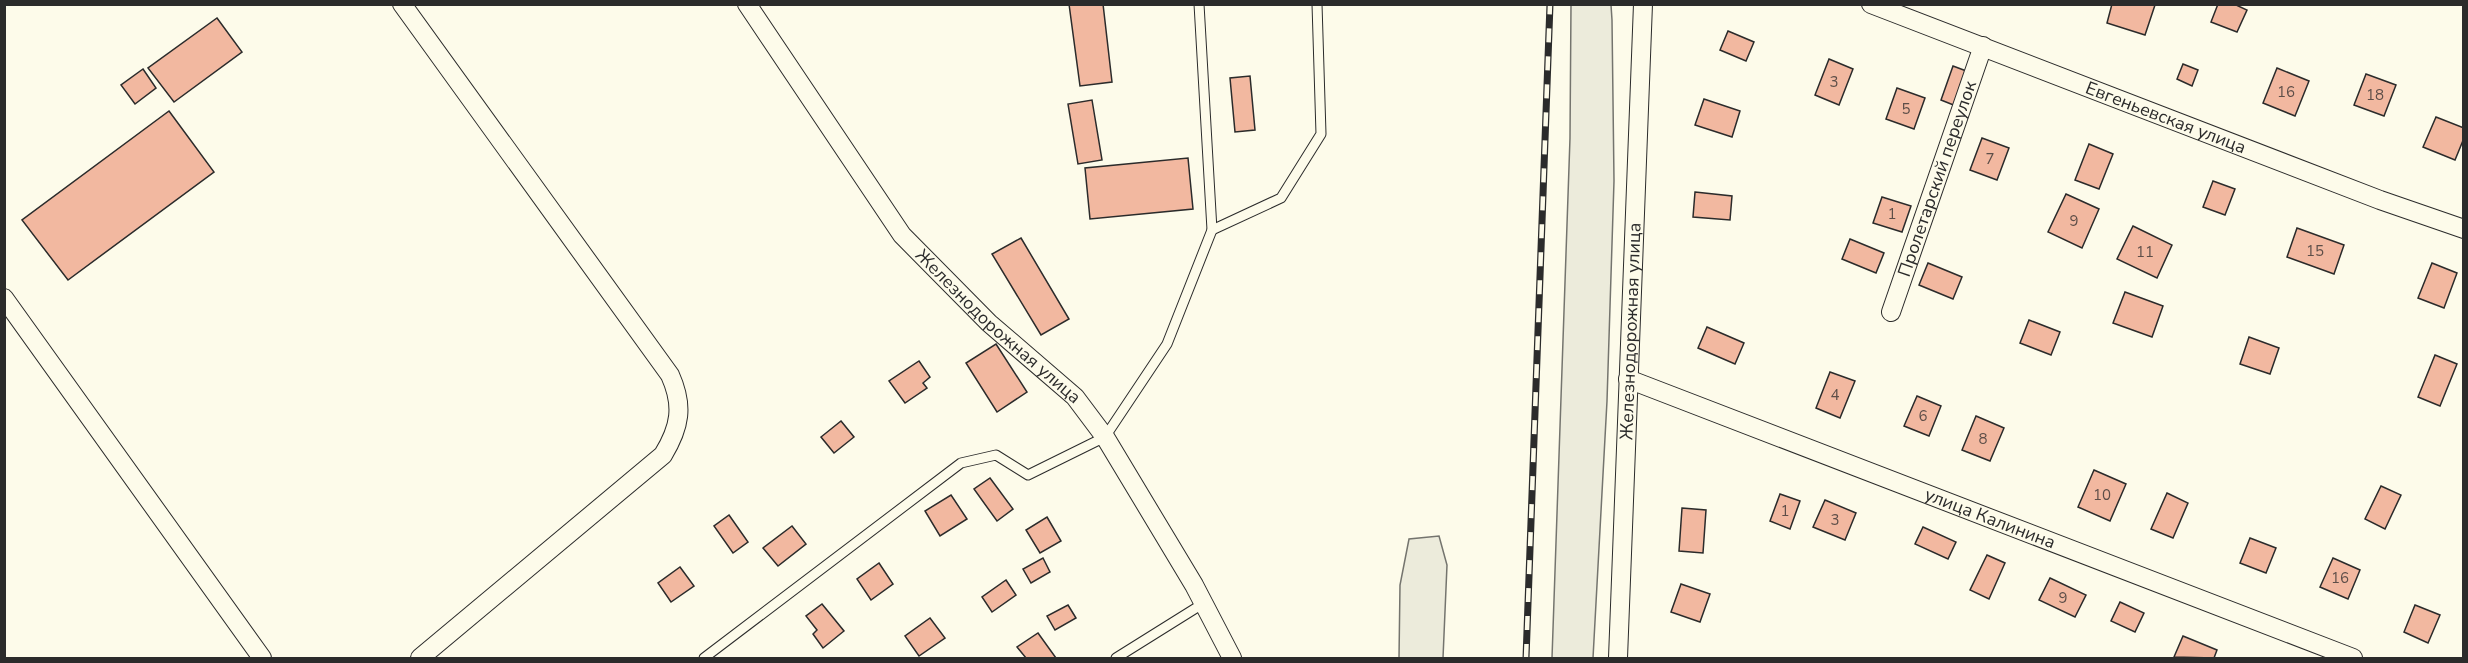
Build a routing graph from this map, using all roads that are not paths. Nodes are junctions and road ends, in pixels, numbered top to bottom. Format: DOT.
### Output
graph roads {
  1 [pos="402,4"];
  2 [pos="747,4"];
  3 [pos="1199,4"];
  4 [pos="1317,4"];
  5 [pos="1643,4"];
  6 [pos="1871,4"];
  7 [pos="1983,46"];
  8 [pos="2463,229"];
  9 [pos="1212,230"];
  10 [pos="4,298"];
  11 [pos="1891,312"];
  12 [pos="1628,379"];
  13 [pos="1105,437"];
  14 [pos="1204,603"];
  15 [pos="262,658"];
  16 [pos="420,658"];
  17 [pos="704,658"];
  18 [pos="1116,658"];
  19 [pos="1232,658"];
  20 [pos="1618,658"];
  21 [pos="2353,658"];
  1 -- 16 [label="street"];
  2 -- 13 [label="street, Железнодорожная улица"];
  3 -- 9 [label="lane"];
  4 -- 9 [label="lane"];
  5 -- 12 [label="street, Железнодорожная улица"];
  6 -- 7 [label="street, Евгеньевская улица"];
  7 -- 8 [label="street, Евгеньевская улица"];
  7 -- 11 [label="street, Пролетарский переулок"];
  9 -- 13 [label="lane"];
  10 -- 15 [label="street"];
  12 -- 20 [label="street, Железнодорожная улица"];
  12 -- 21 [label="street, улица Калинина"];
  13 -- 14 [label="street, Железнодорожная улица"];
  13 -- 17 [label="lane"];
  14 -- 18 [label="lane"];
  14 -- 19 [label="street, Железнодорожная улица"];
}
